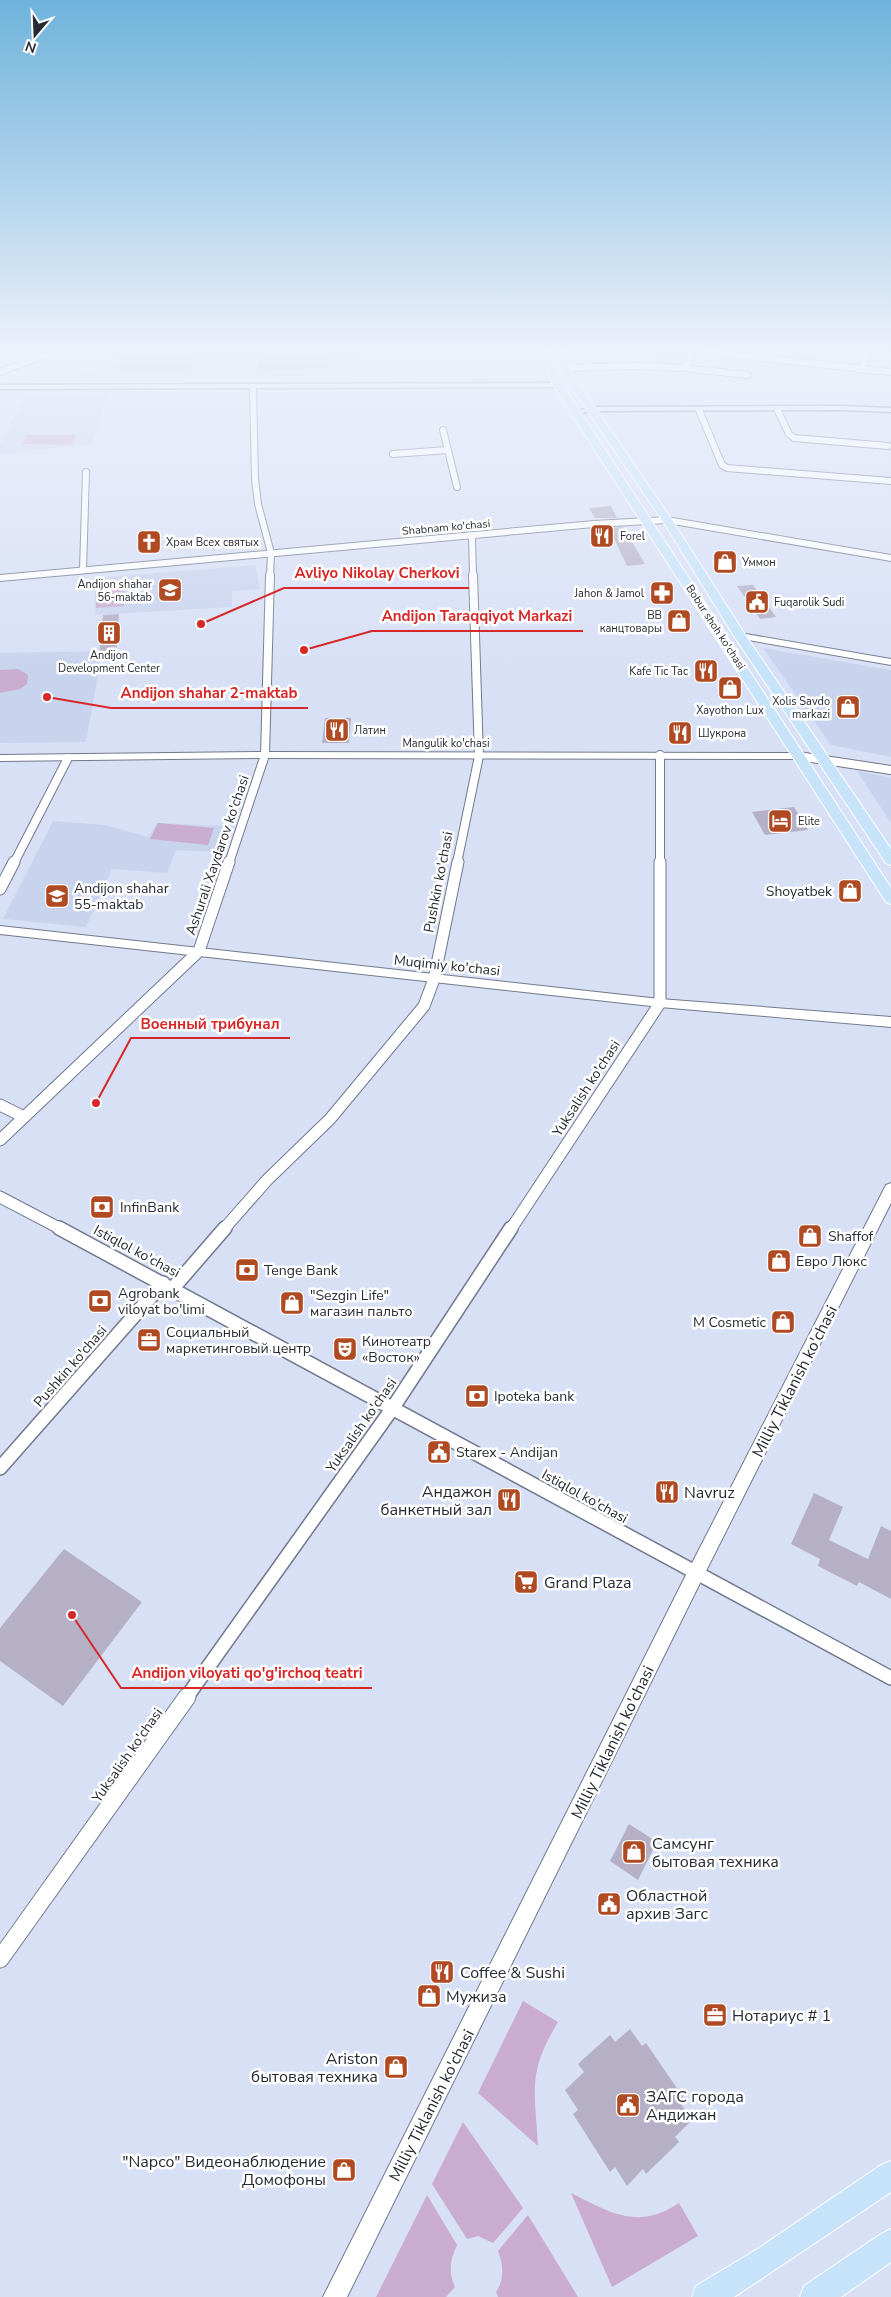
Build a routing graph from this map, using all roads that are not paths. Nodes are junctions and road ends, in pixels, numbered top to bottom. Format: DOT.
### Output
graph roads {
  1 [pos="255,458"];
  2 [pos="449,458"];
  3 [pos="607,458"];
  4 [pos="625,458"];
  5 [pos="719,458"];
  6 [pos="86,472"];
  7 [pos="891,481"];
  8 [pos="457,487"];
  9 [pos="667,520"];
  10 [pos="647,521"];
  11 [pos="472,536"];
  12 [pos="271,553"];
  13 [pos="891,558"];
  14 [pos="83,570"];
  15 [pos="0,578"];
  16 [pos="740,636"];
  17 [pos="891,662"];
  18 [pos="265,755"];
  19 [pos="660,755"];
  20 [pos="479,756"];
  21 [pos="798,756"];
  22 [pos="0,758"];
  23 [pos="68,758"];
  24 [pos="822,758"];
  25 [pos="891,770"];
  26 [pos="891,860"];
  27 [pos="0,889"];
  28 [pos="891,900"];
  29 [pos="0,930"];
  30 [pos="199,951"];
  31 [pos="434,979"];
  32 [pos="660,1003"];
  33 [pos="891,1022"];
  34 [pos="0,1105"];
  35 [pos="24,1117"];
  36 [pos="0,1140"];
  37 [pos="891,1189"];
  38 [pos="0,1197"];
  39 [pos="168,1285"];
  40 [pos="392,1408"];
  41 [pos="0,1468"];
  42 [pos="695,1575"];
  43 [pos="891,1678"];
  44 [pos="0,1959"];
  45 [pos="891,2175"];
  46 [pos="891,2244"];
  47 [pos="335,2297"];
  48 [pos="707,2297"];
  49 [pos="815,2297"];
  1 -- 12 [label="street, Ashurali Xaydarov ko'chasi"];
  2 -- 8 [label="street"];
  3 -- 10 [label="main road, Bobur shoh ko'chasi"];
  4 -- 9 [label="main road, Bobur shoh ko'chasi"];
  5 -- 7 [label="street"];
  6 -- 14 [label="street"];
  9 -- 10 [label="street, Shabnam ko'chasi"];
  9 -- 13 [label="street, Shabnam ko'chasi"];
  9 -- 16 [label="main road, Bobur shoh ko'chasi"];
  10 -- 11 [label="street, Shabnam ko'chasi"];
  10 -- 21 [label="main road, Bobur shoh ko'chasi"];
  11 -- 12 [label="street, Shabnam ko'chasi"];
  11 -- 20 [label="street, Pushkin ko'chasi"];
  12 -- 14 [label="street, Shabnam ko'chasi"];
  12 -- 18 [label="street, Ashurali Xaydarov ko'chasi"];
  14 -- 15 [label="street, Shabnam ko'chasi"];
  16 -- 17 [label="street"];
  16 -- 24 [label="main road, Bobur shoh ko'chasi"];
  18 -- 20 [label="street, Mangulik ko'chasi"];
  18 -- 23 [label="street, Mangulik ko'chasi"];
  18 -- 30 [label="street, Ashurali Xaydarov ko'chasi"];
  19 -- 20 [label="street, Mangulik ko'chasi"];
  19 -- 21 [label="street, Mangulik ko'chasi"];
  19 -- 32 [label="street"];
  20 -- 31 [label="street, Pushkin ko'chasi"];
  21 -- 24 [label="street, Mangulik ko'chasi"];
  21 -- 28 [label="main road, Bobur shoh ko'chasi"];
  22 -- 23 [label="street, Mangulik ko'chasi"];
  23 -- 27 [label="street"];
  24 -- 25 [label="street, Mangulik ko'chasi"];
  24 -- 26 [label="main road, Bobur shoh ko'chasi"];
  29 -- 30 [label="street, Muqimiy ko'chasi"];
  30 -- 31 [label="street, Muqimiy ko'chasi"];
  30 -- 35 [label="street, Ashurali Xaydarov ko'chasi"];
  31 -- 32 [label="street, Muqimiy ko'chasi"];
  31 -- 39 [label="street, Pushkin ko'chasi"];
  32 -- 33 [label="street, Muqimiy ko'chasi"];
  32 -- 40 [label="street, Yuksalish ko'chasi"];
  34 -- 35 [label="street"];
  35 -- 36 [label="street, Ashurali Xaydarov ko'chasi"];
  37 -- 42 [label="street, Milliy Tiklanish ko'chasi"];
  38 -- 39 [label="street, Istiqlol ko'chasi"];
  39 -- 40 [label="street, Istiqlol ko'chasi"];
  39 -- 41 [label="street, Pushkin ko'chasi"];
  40 -- 42 [label="street, Istiqlol ko'chasi"];
  40 -- 44 [label="street, Yuksalish ko'chasi"];
  42 -- 43 [label="street, Istiqlol ko'chasi"];
  42 -- 47 [label="street, Milliy Tiklanish ko'chasi"];
  45 -- 48 [label="main road"];
  46 -- 49 [label="main road"];
}
